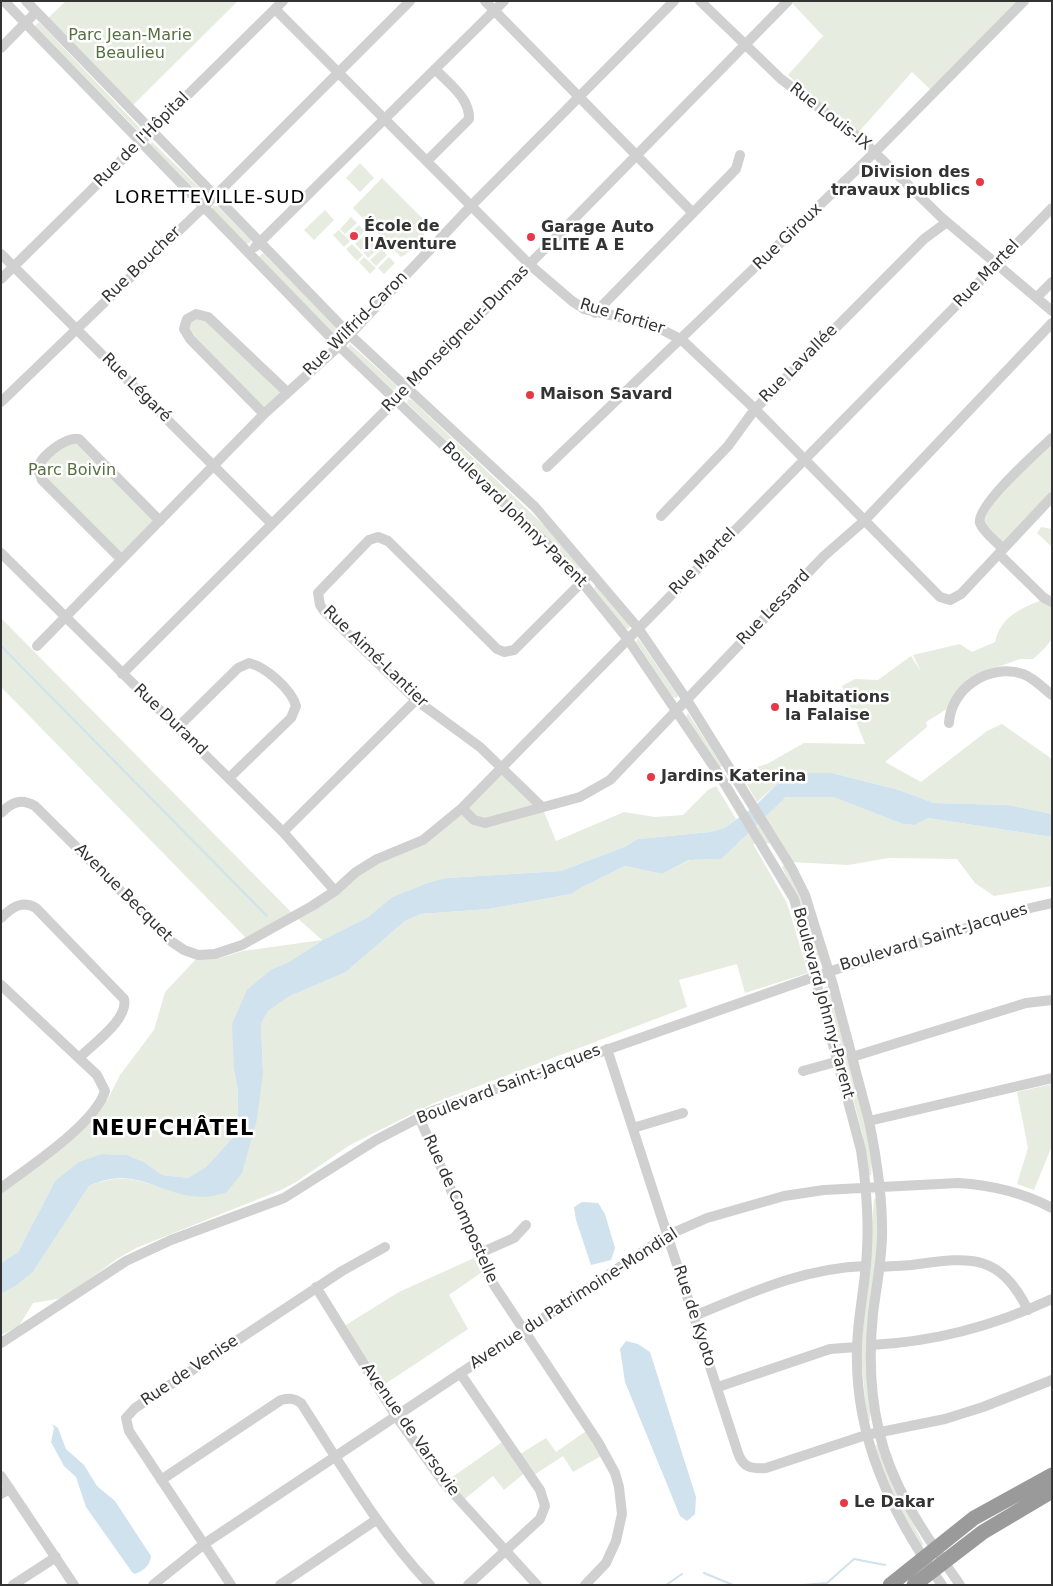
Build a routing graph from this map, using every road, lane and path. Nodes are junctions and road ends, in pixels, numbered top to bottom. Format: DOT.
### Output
graph roads {
  1 [pos="4,1"];
  2 [pos="26,1"];
  3 [pos="283,1"];
  4 [pos="410,1"];
  5 [pos="485,1"];
  6 [pos="504,1"];
  7 [pos="674,1"];
  8 [pos="700,1"];
  9 [pos="788,1"];
  10 [pos="1024,1"];
  11 [pos="275,9"];
  12 [pos="494,11"];
  13 [pos="36,12"];
  14 [pos="25,24"];
  15 [pos="744,46"];
  16 [pos="1,48"];
  17 [pos="435,69"];
  18 [pos="338,73"];
  19 [pos="579,97"];
  20 [pos="384,118"];
  21 [pos="150,132"];
  22 [pos="140,142"];
  23 [pos="875,152"];
  24 [pos="636,155"];
  25 [pos="740,155"];
  26 [pos="427,162"];
  27 [pos="214,196"];
  28 [pos="203,206"];
  29 [pos="471,206"];
  30 [pos="1052,208"];
  31 [pos="693,212"];
  32 [pos="947,222"];
  33 [pos="259,243"];
  34 [pos="249,253"];
  35 [pos="1,254"];
  36 [pos="998,264"];
  37 [pos="530,265"];
  38 [pos="14,266"];
  39 [pos="1,279"];
  40 [pos="1052,282"];
  41 [pos="1038,297"];
  42 [pos="1052,311"];
  43 [pos="595,313"];
  44 [pos="1052,323"];
  45 [pos="76,328"];
  46 [pos="350,335"];
  47 [pos="682,340"];
  48 [pos="340,346"];
  49 [pos="406,390"];
  50 [pos="286,392"];
  51 [pos="396,400"];
  52 [pos="1,402"];
  53 [pos="754,408"];
  54 [pos="264,414"];
  55 [pos="1052,438"];
  56 [pos="804,460"];
  57 [pos="214,466"];
  58 [pos="547,467"];
  59 [pos="1052,497"];
  60 [pos="661,516"];
  61 [pos="160,521"];
  62 [pos="864,521"];
  63 [pos="271,523"];
  64 [pos="1001,551"];
  65 [pos="1,553"];
  66 [pos="120,559"];
  67 [pos="592,572"];
  68 [pos="582,582"];
  69 [pos="1052,602"];
  70 [pos="65,618"];
  71 [pos="638,628"];
  72 [pos="627,638"];
  73 [pos="37,646"];
  74 [pos="122,674"];
  75 [pos="1052,695"];
  76 [pos="416,700"];
  77 [pos="687,700"];
  78 [pos="677,712"];
  79 [pos="948,723"];
  80 [pos="178,728"];
  81 [pos="502,766"];
  82 [pos="229,778"];
  83 [pos="542,807"];
  84 [pos="462,808"];
  85 [pos="1,813"];
  86 [pos="283,832"];
  87 [pos="335,891"];
  88 [pos="1052,903"];
  89 [pos="1,918"];
  90 [pos="828,972"];
  91 [pos="816,976"];
  92 [pos="1,986"];
  93 [pos="1052,1000"];
  94 [pos="606,1048"];
  95 [pos="852,1057"];
  96 [pos="79,1058"];
  97 [pos="839,1060"];
  98 [pos="803,1071"];
  99 [pos="1052,1078"];
  100 [pos="683,1113"];
  101 [pos="420,1117"];
  102 [pos="869,1121"];
  103 [pos="633,1128"];
  104 [pos="879,1187"];
  105 [pos="1,1188"];
  106 [pos="867,1188"];
  107 [pos="1052,1208"];
  108 [pos="526,1225"];
  109 [pos="668,1236"];
  110 [pos="385,1248"];
  111 [pos="478,1254"];
  112 [pos="866,1266"];
  113 [pos="880,1267"];
  114 [pos="316,1288"];
  115 [pos="1052,1299"];
  116 [pos="1028,1310"];
  117 [pos="694,1316"];
  118 [pos="525,1331"];
  119 [pos="1,1344"];
  120 [pos="871,1345"];
  121 [pos="857,1347"];
  122 [pos="460,1373"];
  123 [pos="1052,1380"];
  124 [pos="718,1387"];
  125 [pos="396,1416"];
  126 [pos="879,1432"];
  127 [pos="866,1435"];
  128 [pos="336,1457"];
  129 [pos="1052,1475"];
  130 [pos="1,1476"];
  131 [pos="161,1480"];
  132 [pos="1052,1491"];
  133 [pos="5,1492"];
  134 [pos="376,1520"];
  135 [pos="204,1544"];
  136 [pos="505,1550"];
  137 [pos="928,1553"];
  138 [pos="56,1557"];
  139 [pos="937,1565"];
  140 [pos="13,1585"];
  141 [pos="74,1585"];
  142 [pos="153,1585"];
  143 [pos="231,1585"];
  144 [pos="280,1585"];
  145 [pos="430,1585"];
  146 [pos="468,1585"];
  147 [pos="537,1585"];
  148 [pos="586,1585"];
  149 [pos="890,1585"];
  150 [pos="914,1585"];
  151 [pos="942,1585"];
  152 [pos="960,1585"];
  1 -- 14 [label="street, Boulevard Johnny-Parent"];
  2 -- 13 [label="street, Boulevard Johnny-Parent"];
  3 -- 11 [label="street, Rue de l'Hôpital"];
  4 -- 18 [label="street, Rue Boucher"];
  5 -- 12 [label="street"];
  6 -- 12 [label="street"];
  7 -- 19 [label="street, Rue Wilfrid-Caron"];
  8 -- 15 [label="street, Rue Louis-IX"];
  9 -- 15 [label="street, Rue Monseigneur-Dumas"];
  10 -- 23 [label="street, Rue Giroux"];
  11 -- 18 [label="street, Rue Fortier"];
  11 -- 21 [label="street, Rue de l'Hôpital"];
  12 -- 17 [label="street"];
  12 -- 19 [label="street"];
  13 -- 14 [label="street"];
  13 -- 21 [label="street, Boulevard Johnny-Parent"];
  14 -- 16 [label="street"];
  14 -- 22 [label="street, Boulevard Johnny-Parent"];
  15 -- 23 [label="street, Rue Louis-IX"];
  15 -- 24 [label="street, Rue Monseigneur-Dumas"];
  17 -- 20 [label="street"];
  17 -- 26 [label="street"];
  18 -- 20 [label="street, Rue Fortier"];
  18 -- 27 [label="street, Rue Boucher"];
  19 -- 24 [label="street"];
  19 -- 29 [label="street, Rue Wilfrid-Caron"];
  20 -- 26 [label="street, Rue Fortier"];
  20 -- 33 [label="street"];
  21 -- 22 [label="street, Rue de l'Hôpital"];
  21 -- 27 [label="street, Boulevard Johnny-Parent"];
  22 -- 28 [label="street, Boulevard Johnny-Parent"];
  22 -- 38 [label="street, Rue de l'Hôpital"];
  23 -- 32 [label="street, Rue Louis-IX"];
  23 -- 47 [label="street, Rue Giroux"];
  24 -- 31 [label="street"];
  24 -- 37 [label="street, Rue Monseigneur-Dumas"];
  25 -- 31 [label="street"];
  26 -- 29 [label="street, Rue Fortier"];
  27 -- 28 [label="street, Rue Boucher"];
  27 -- 33 [label="street, Boulevard Johnny-Parent"];
  28 -- 34 [label="street, Boulevard Johnny-Parent"];
  28 -- 45 [label="street, Rue Boucher"];
  29 -- 37 [label="street, Rue Fortier"];
  29 -- 46 [label="street, Rue Wilfrid-Caron"];
  30 -- 36 [label="street, Rue Martel"];
  31 -- 43 [label="street"];
  32 -- 36 [label="street, Rue Louis-IX"];
  32 -- 53 [label="street, Rue Lavallée"];
  33 -- 34 [label="street"];
  33 -- 46 [label="street, Boulevard Johnny-Parent"];
  34 -- 48 [label="street, Boulevard Johnny-Parent"];
  35 -- 38 [label="street, Rue Légaré"];
  36 -- 41 [label="street, Rue Louis-IX"];
  36 -- 56 [label="street, Rue Martel"];
  37 -- 43 [label="street, Rue Fortier"];
  37 -- 49 [label="street, Rue Monseigneur-Dumas"];
  38 -- 39 [label="street, Rue de l'Hôpital"];
  38 -- 45 [label="street, Rue Légaré"];
  40 -- 41 [label="street"];
  41 -- 42 [label="street, Rue Louis-IX"];
  43 -- 47 [label="street, Rue Fortier"];
  44 -- 62 [label="street, Rue Lessard"];
  45 -- 52 [label="street, Rue Boucher"];
  45 -- 57 [label="street, Rue Légaré"];
  46 -- 48 [label="street, Rue Wilfrid-Caron"];
  46 -- 49 [label="street, Boulevard Johnny-Parent"];
  47 -- 53 [label="street, Rue Fortier"];
  47 -- 58 [label="street, Rue Giroux"];
  48 -- 50 [label="street, Rue Wilfrid-Caron"];
  48 -- 51 [label="street, Boulevard Johnny-Parent"];
  49 -- 51 [label="street, Rue Monseigneur-Dumas"];
  49 -- 67 [label="street, Boulevard Johnny-Parent"];
  50 -- 54 [label="street, Rue Wilfrid-Caron"];
  50 -- 54 [label="street"];
  51 -- 63 [label="street, Rue Monseigneur-Dumas"];
  51 -- 68 [label="street, Boulevard Johnny-Parent"];
  53 -- 56 [label="street, Rue Fortier"];
  53 -- 60 [label="street, Rue Lavallée"];
  54 -- 57 [label="street, Rue Wilfrid-Caron"];
  55 -- 64 [label="street"];
  56 -- 62 [label="street, Rue Fortier"];
  56 -- 71 [label="street, Rue Martel"];
  57 -- 61 [label="street, Rue Wilfrid-Caron"];
  57 -- 63 [label="street, Rue Légaré"];
  59 -- 64 [label="street"];
  61 -- 66 [label="street, Rue Wilfrid-Caron"];
  61 -- 66 [label="street"];
  62 -- 64 [label="street, Rue Fortier"];
  62 -- 77 [label="street, Rue Lessard"];
  63 -- 74 [label="street, Rue Monseigneur-Dumas"];
  64 -- 69 [label="street"];
  65 -- 70 [label="street, Rue Durand"];
  66 -- 70 [label="street, Rue Wilfrid-Caron"];
  67 -- 68 [label="street, Rue Aimé-Lantier"];
  67 -- 71 [label="street, Boulevard Johnny-Parent"];
  68 -- 72 [label="street, Boulevard Johnny-Parent"];
  68 -- 76 [label="street, Rue Aimé-Lantier"];
  70 -- 73 [label="street, Rue Wilfrid-Caron"];
  70 -- 74 [label="street, Rue Durand"];
  71 -- 72 [label="street, Rue Martel"];
  71 -- 77 [label="street, Boulevard Johnny-Parent"];
  72 -- 78 [label="street, Boulevard Johnny-Parent"];
  72 -- 81 [label="street, Rue Martel"];
  74 -- 80 [label="street, Rue Durand"];
  75 -- 79 [label="street"];
  76 -- 81 [label="street, Rue Aimé-Lantier"];
  76 -- 86 [label="street"];
  77 -- 78 [label="street, Rue Lessard"];
  77 -- 90 [label="street, Boulevard Johnny-Parent"];
  78 -- 83 [label="street, Rue Lessard"];
  78 -- 91 [label="street, Boulevard Johnny-Parent"];
  80 -- 82 [label="street, Rue Durand"];
  80 -- 82 [label="street"];
  81 -- 83 [label="street, Rue Aimé-Lantier"];
  81 -- 84 [label="street, Rue Martel"];
  82 -- 86 [label="street, Rue Durand"];
  83 -- 84 [label="street, Rue Lessard"];
  84 -- 87 [label="street, Rue Martel"];
  85 -- 87 [label="street, Avenue Becquet"];
  86 -- 87 [label="street, Rue Durand"];
  88 -- 90 [label="street, Boulevard Saint-Jacques"];
  89 -- 96 [label="street"];
  90 -- 91 [label="street, Boulevard Saint-Jacques"];
  90 -- 95 [label="street, Boulevard Johnny-Parent"];
  91 -- 94 [label="street, Boulevard Saint-Jacques"];
  91 -- 97 [label="street, Boulevard Johnny-Parent"];
  92 -- 96 [label="street"];
  93 -- 95 [label="street"];
  94 -- 101 [label="street, Boulevard Saint-Jacques"];
  94 -- 103 [label="street, Rue de Kyoto"];
  95 -- 102 [label="street, Boulevard Johnny-Parent"];
  96 -- 105 [label="street"];
  97 -- 98 [label="street"];
  97 -- 106 [label="street, Boulevard Johnny-Parent"];
  99 -- 102 [label="street"];
  100 -- 103 [label="street"];
  101 -- 111 [label="street, Rue de Compostelle"];
  101 -- 119 [label="street, Boulevard Saint-Jacques"];
  102 -- 104 [label="street, Boulevard Johnny-Parent"];
  103 -- 109 [label="street, Rue de Kyoto"];
  104 -- 106 [label="street, Avenue du Patrimoine-Mondial"];
  104 -- 107 [label="street, Avenue du Patrimoine-Mondial"];
  104 -- 113 [label="street, Boulevard Johnny-Parent"];
  106 -- 109 [label="street, Avenue du Patrimoine-Mondial"];
  106 -- 112 [label="street, Boulevard Johnny-Parent"];
  108 -- 111 [label="street"];
  109 -- 117 [label="street, Rue de Kyoto"];
  109 -- 118 [label="street, Avenue du Patrimoine-Mondial"];
  110 -- 114 [label="street, Rue de Venise"];
  111 -- 118 [label="street, Rue de Compostelle"];
  112 -- 117 [label="street"];
  112 -- 121 [label="street, Boulevard Johnny-Parent"];
  113 -- 116 [label="street"];
  113 -- 120 [label="street, Boulevard Johnny-Parent"];
  114 -- 125 [label="street, Avenue de Varsovie"];
  114 -- 131 [label="street, Rue de Venise"];
  115 -- 116 [label="street"];
  116 -- 120 [label="street"];
  117 -- 124 [label="street, Rue de Kyoto"];
  118 -- 122 [label="street, Avenue du Patrimoine-Mondial"];
  118 -- 148 [label="street, Rue de Compostelle"];
  120 -- 126 [label="street, Boulevard Johnny-Parent"];
  121 -- 124 [label="street"];
  121 -- 127 [label="street, Boulevard Johnny-Parent"];
  122 -- 125 [label="street, Avenue du Patrimoine-Mondial"];
  122 -- 136 [label="street"];
  123 -- 126 [label="street"];
  124 -- 127 [label="street, Rue de Kyoto"];
  125 -- 128 [label="street, Avenue du Patrimoine-Mondial"];
  125 -- 136 [label="street, Avenue de Varsovie"];
  126 -- 127 [label="street"];
  126 -- 137 [label="street, Boulevard Johnny-Parent"];
  127 -- 137 [label="street, Boulevard Johnny-Parent"];
  128 -- 131 [label="street"];
  128 -- 134 [label="street"];
  128 -- 135 [label="street, Avenue du Patrimoine-Mondial"];
  129 -- 137 [label="highway"];
  130 -- 133 [label="street"];
  131 -- 135 [label="street, Rue de Venise"];
  132 -- 139 [label="highway"];
  133 -- 138 [label="street"];
  134 -- 144 [label="street"];
  134 -- 145 [label="street"];
  135 -- 142 [label="street, Avenue du Patrimoine-Mondial"];
  135 -- 143 [label="street, Rue de Venise"];
  136 -- 146 [label="street"];
  136 -- 147 [label="street, Avenue de Varsovie"];
  137 -- 139 [label="street, Boulevard Johnny-Parent"];
  137 -- 149 [label="highway"];
  138 -- 140 [label="street"];
  138 -- 141 [label="street"];
  139 -- 150 [label="highway"];
  139 -- 151 [label="street"];
  139 -- 152 [label="street"];
}
